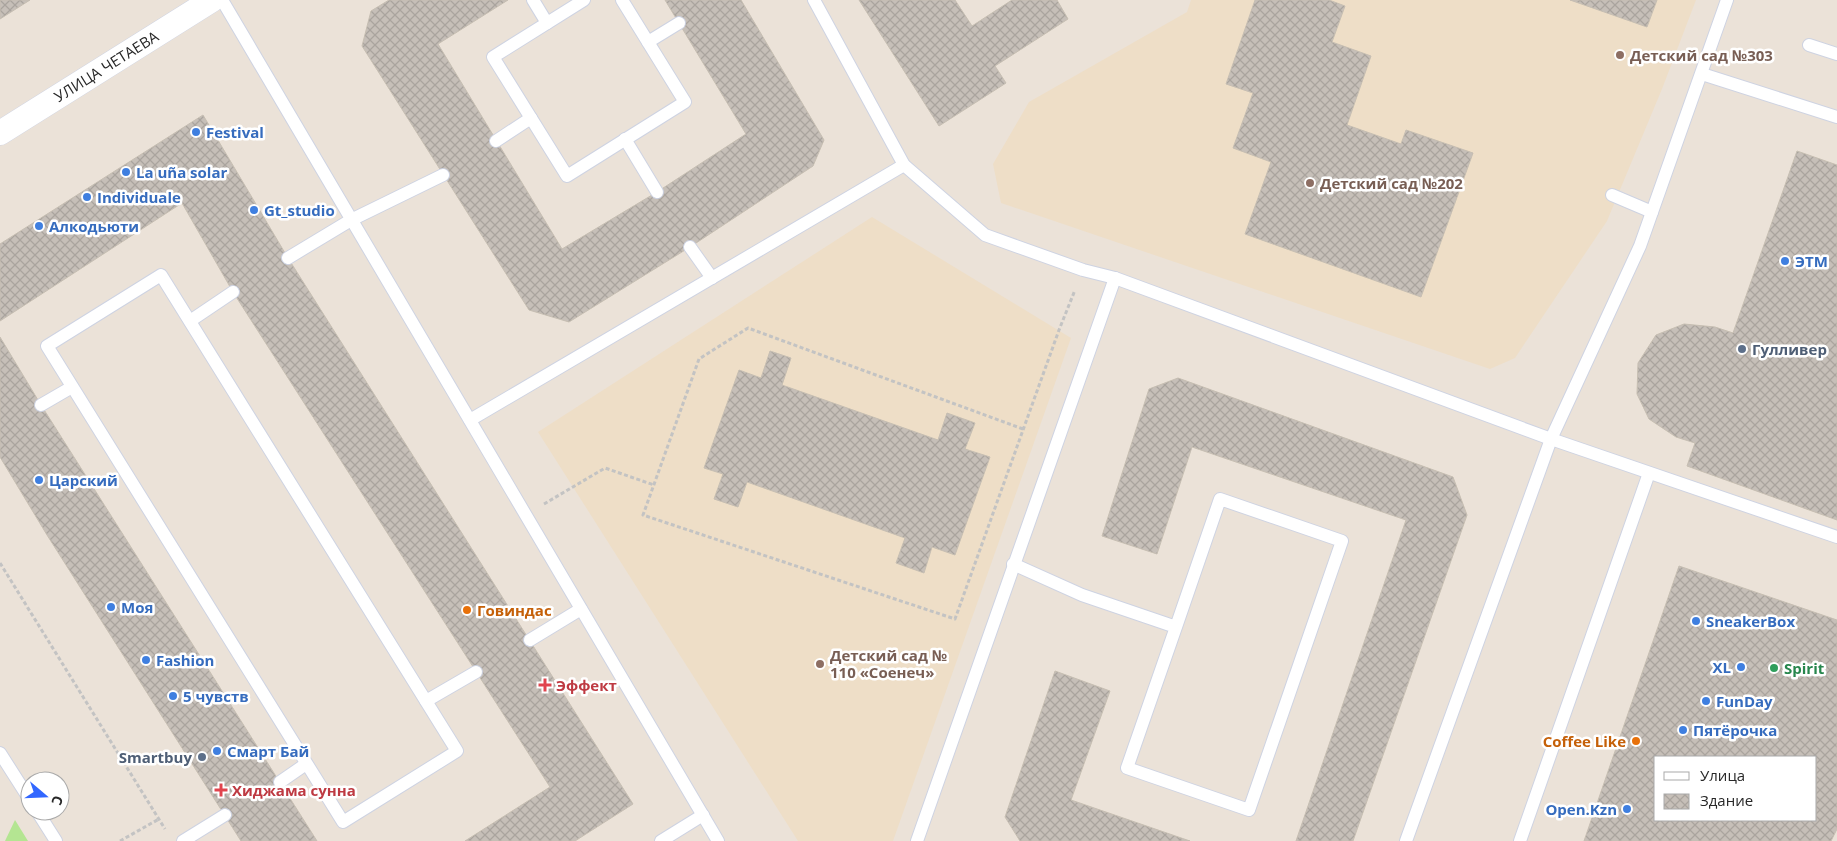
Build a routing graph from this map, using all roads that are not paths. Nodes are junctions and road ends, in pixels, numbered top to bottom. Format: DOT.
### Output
graph roads {
  1 [pos="212,0"];
  2 [pos="222,0"];
  3 [pos="532,0"];
  4 [pos="584,0"];
  5 [pos="622,0"];
  6 [pos="814,0"];
  7 [pos="1727,0"];
  8 [pos="547,23"];
  9 [pos="679,23"];
  10 [pos="648,42"];
  11 [pos="1809,45"];
  12 [pos="1837,54"];
  13 [pos="1702,74"];
  14 [pos="1837,117"];
  15 [pos="531,118"];
  16 [pos="0,133"];
  17 [pos="625,139"];
  18 [pos="496,141"];
  19 [pos="904,166"];
  20 [pos="443,175"];
  21 [pos="657,192"];
  22 [pos="1612,195"];
  23 [pos="1652,212"];
  24 [pos="351,220"];
  25 [pos="690,247"];
  26 [pos="288,258"];
  27 [pos="712,278"];
  28 [pos="1115,278"];
  29 [pos="233,292"];
  30 [pos="190,321"];
  31 [pos="72,387"];
  32 [pos="41,405"];
  33 [pos="470,420"];
  34 [pos="1551,439"];
  35 [pos="1649,473"];
  36 [pos="1837,538"];
  37 [pos="1013,564"];
  38 [pos="581,609"];
  39 [pos="1176,627"];
  40 [pos="530,640"];
  41 [pos="476,672"];
  42 [pos="426,700"];
  43 [pos="0,753"];
  44 [pos="306,764"];
  45 [pos="280,782"];
  46 [pos="20,784"];
  47 [pos="224,815"];
  48 [pos="703,816"];
  49 [pos="43,821"];
  50 [pos="56,841"];
  51 [pos="183,841"];
  52 [pos="661,841"];
  53 [pos="718,841"];
  54 [pos="917,841"];
  55 [pos="1406,841"];
  56 [pos="1520,841"];
  1 -- 16 [label="street, УЛИЦА ЧЕТАЕВА"];
  2 -- 24 [label="lane"];
  3 -- 8 [label="lane"];
  4 -- 8 [label="lane"];
  5 -- 10 [label="lane"];
  6 -- 19 [label="lane"];
  7 -- 13 [label="lane"];
  8 -- 15 [label="lane"];
  9 -- 10 [label="lane"];
  10 -- 17 [label="lane"];
  11 -- 12 [label="lane"];
  13 -- 14 [label="lane"];
  13 -- 23 [label="lane"];
  15 -- 17 [label="lane"];
  15 -- 18 [label="lane"];
  17 -- 21 [label="lane"];
  19 -- 27 [label="lane"];
  19 -- 28 [label="lane"];
  20 -- 24 [label="lane"];
  22 -- 23 [label="lane"];
  23 -- 34 [label="lane"];
  24 -- 26 [label="lane"];
  24 -- 33 [label="lane"];
  25 -- 27 [label="lane"];
  27 -- 33 [label="lane"];
  28 -- 34 [label="lane"];
  28 -- 37 [label="lane"];
  29 -- 30 [label="lane"];
  30 -- 31 [label="lane"];
  30 -- 42 [label="lane"];
  31 -- 32 [label="lane"];
  31 -- 44 [label="lane"];
  33 -- 38 [label="lane"];
  34 -- 35 [label="lane"];
  34 -- 55 [label="lane"];
  35 -- 36 [label="lane"];
  35 -- 56 [label="lane"];
  37 -- 39 [label="lane"];
  37 -- 54 [label="lane"];
  38 -- 40 [label="lane"];
  38 -- 48 [label="lane"];
  39 -- 39 [label="lane"];
  41 -- 42 [label="lane"];
  42 -- 44 [label="lane"];
  43 -- 46 [label="lane"];
  44 -- 45 [label="lane"];
  47 -- 51 [label="lane"];
  48 -- 52 [label="lane"];
  48 -- 53 [label="lane"];
  49 -- 50 [label="lane"];
}
